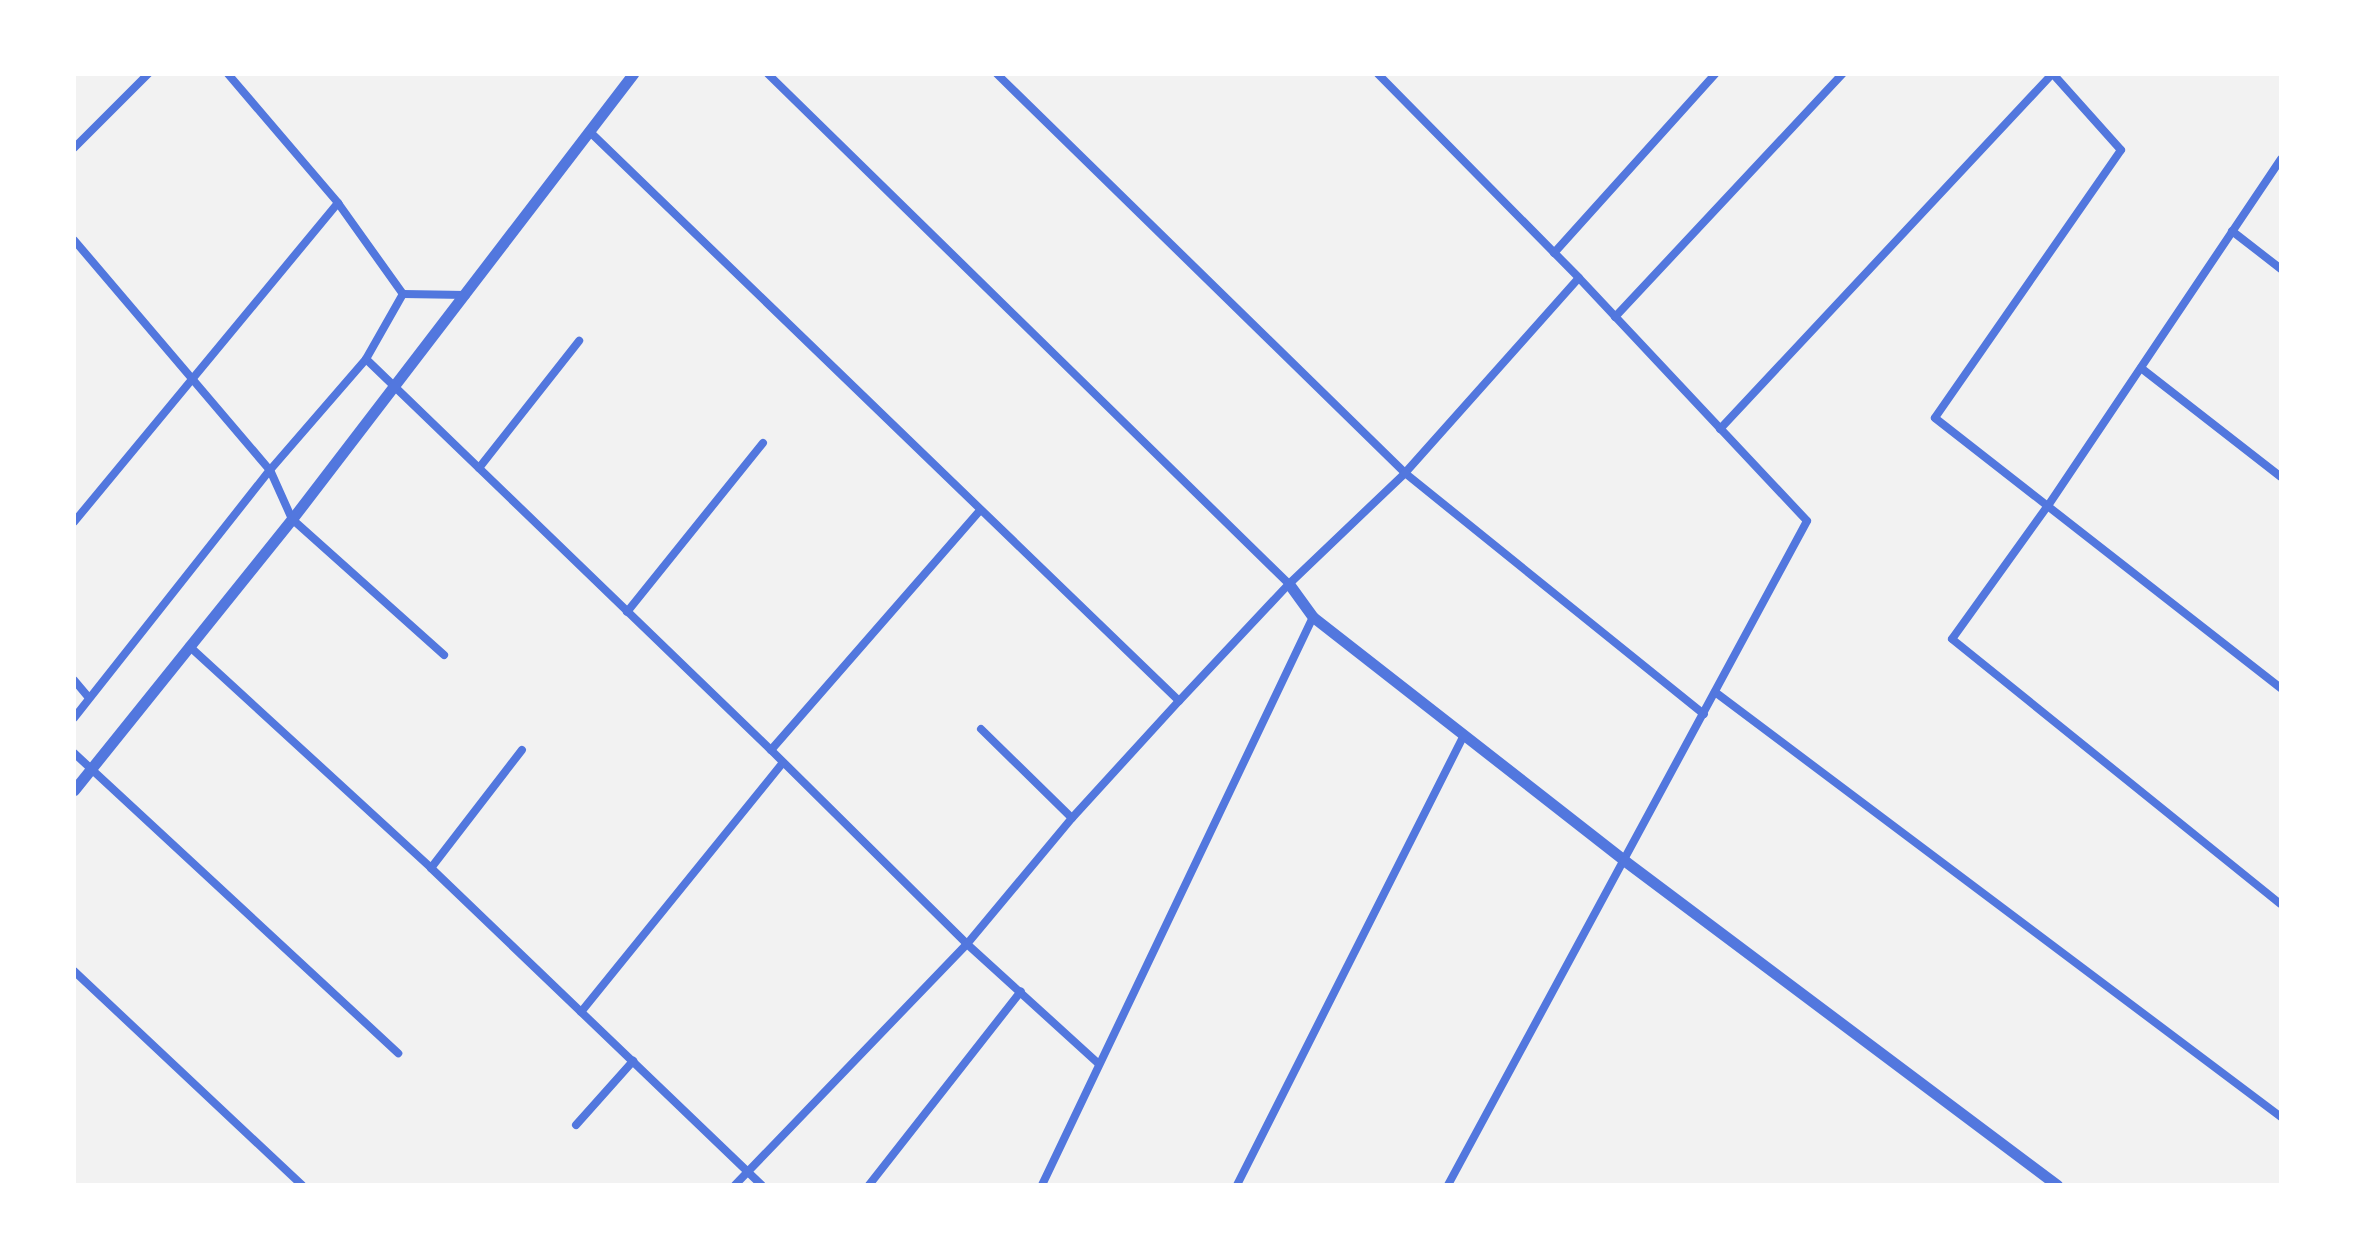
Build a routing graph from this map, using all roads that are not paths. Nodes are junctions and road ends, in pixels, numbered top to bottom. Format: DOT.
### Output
graph roads {
  1 [pos="148,74"];
  2 [pos="228,74"];
  3 [pos="633,74"];
  4 [pos="768,74"];
  5 [pos="997,74"];
  6 [pos="1378,74"];
  7 [pos="1715,74"];
  8 [pos="1842,74"];
  9 [pos="2052,74"];
  10 [pos="589,131"];
  11 [pos="74,148"];
  12 [pos="2281,159"];
  13 [pos="338,203"];
  14 [pos="2232,231"];
  15 [pos="74,240"];
  16 [pos="1554,253"];
  17 [pos="2281,269"];
  18 [pos="1579,278"];
  19 [pos="403,294"];
  20 [pos="466,295"];
  21 [pos="1615,317"];
  22 [pos="579,341"];
  23 [pos="366,359"];
  24 [pos="2141,368"];
  25 [pos="193,380"];
  26 [pos="392,389"];
  27 [pos="1720,429"];
  28 [pos="763,443"];
  29 [pos="479,468"];
  30 [pos="270,470"];
  31 [pos="1405,473"];
  32 [pos="2281,477"];
  33 [pos="2049,504"];
  34 [pos="980,510"];
  35 [pos="292,519"];
  36 [pos="74,522"];
  37 [pos="1289,584"];
  38 [pos="627,612"];
  39 [pos="1313,617"];
  40 [pos="189,646"];
  41 [pos="444,655"];
  42 [pos="74,680"];
  43 [pos="2281,688"];
  44 [pos="1715,692"];
  45 [pos="89,698"];
  46 [pos="1179,701"];
  47 [pos="1704,714"];
  48 [pos="74,718"];
  49 [pos="981,729"];
  50 [pos="1464,735"];
  51 [pos="522,750"];
  52 [pos="771,750"];
  53 [pos="74,753"];
  54 [pos="782,764"];
  55 [pos="91,770"];
  56 [pos="74,790"];
  57 [pos="1072,818"];
  58 [pos="1625,861"];
  59 [pos="431,868"];
  60 [pos="2281,904"];
  61 [pos="967,944"];
  62 [pos="74,971"];
  63 [pos="1021,991"];
  64 [pos="581,1012"];
  65 [pos="398,1053"];
  66 [pos="633,1061"];
  67 [pos="1098,1063"];
  68 [pos="2281,1117"];
  69 [pos="576,1125"];
  70 [pos="749,1171"];
  71 [pos="302,1185"];
  72 [pos="735,1185"];
  73 [pos="762,1185"];
  74 [pos="869,1185"];
  75 [pos="1042,1185"];
  76 [pos="1237,1185"];
  77 [pos="1448,1185"];
  78 [pos="2057,1185"];
  1 -- 11 [label="street"];
  2 -- 13 [label="street"];
  3 -- 10 [label="street"];
  4 -- 37 [label="street"];
  5 -- 31 [label="street"];
  6 -- 16 [label="street"];
  7 -- 16 [label="street"];
  8 -- 21 [label="street"];
  9 -- 27 [label="street"];
  9 -- 33 [label="street"];
  10 -- 20 [label="street"];
  10 -- 34 [label="street"];
  12 -- 14 [label="street"];
  13 -- 19 [label="street"];
  13 -- 25 [label="street"];
  14 -- 17 [label="street"];
  14 -- 24 [label="street"];
  15 -- 25 [label="street"];
  16 -- 18 [label="street"];
  18 -- 21 [label="street"];
  18 -- 31 [label="street"];
  19 -- 20 [label="street"];
  19 -- 23 [label="street"];
  20 -- 26 [label="street"];
  21 -- 27 [label="street"];
  22 -- 29 [label="street"];
  23 -- 26 [label="street"];
  23 -- 30 [label="street"];
  24 -- 32 [label="street"];
  24 -- 33 [label="street"];
  25 -- 30 [label="street"];
  25 -- 36 [label="street"];
  26 -- 29 [label="street"];
  26 -- 35 [label="street"];
  27 -- 44 [label="street"];
  28 -- 38 [label="street"];
  29 -- 38 [label="street"];
  30 -- 35 [label="street"];
  30 -- 45 [label="street"];
  31 -- 37 [label="street"];
  31 -- 47 [label="street"];
  33 -- 43 [label="street"];
  33 -- 60 [label="street"];
  34 -- 46 [label="street"];
  34 -- 52 [label="street"];
  35 -- 40 [label="street"];
  35 -- 41 [label="street"];
  37 -- 39 [label="street"];
  37 -- 46 [label="street"];
  38 -- 52 [label="street"];
  39 -- 50 [label="street"];
  39 -- 67 [label="street"];
  40 -- 55 [label="street"];
  40 -- 59 [label="street"];
  42 -- 45 [label="street"];
  44 -- 47 [label="street"];
  44 -- 68 [label="street"];
  45 -- 48 [label="street"];
  46 -- 57 [label="street"];
  47 -- 58 [label="street"];
  49 -- 57 [label="street"];
  50 -- 58 [label="street"];
  50 -- 76 [label="street"];
  51 -- 59 [label="street"];
  52 -- 54 [label="street"];
  53 -- 55 [label="street"];
  54 -- 61 [label="street"];
  54 -- 64 [label="street"];
  55 -- 56 [label="street"];
  55 -- 65 [label="street"];
  57 -- 61 [label="street"];
  58 -- 77 [label="street"];
  58 -- 78 [label="street"];
  59 -- 64 [label="street"];
  61 -- 63 [label="street"];
  61 -- 70 [label="street"];
  62 -- 71 [label="street"];
  63 -- 67 [label="street"];
  63 -- 74 [label="street"];
  64 -- 66 [label="street"];
  66 -- 69 [label="street"];
  66 -- 70 [label="street"];
  67 -- 75 [label="street"];
  70 -- 72 [label="street"];
  70 -- 73 [label="street"];
}
